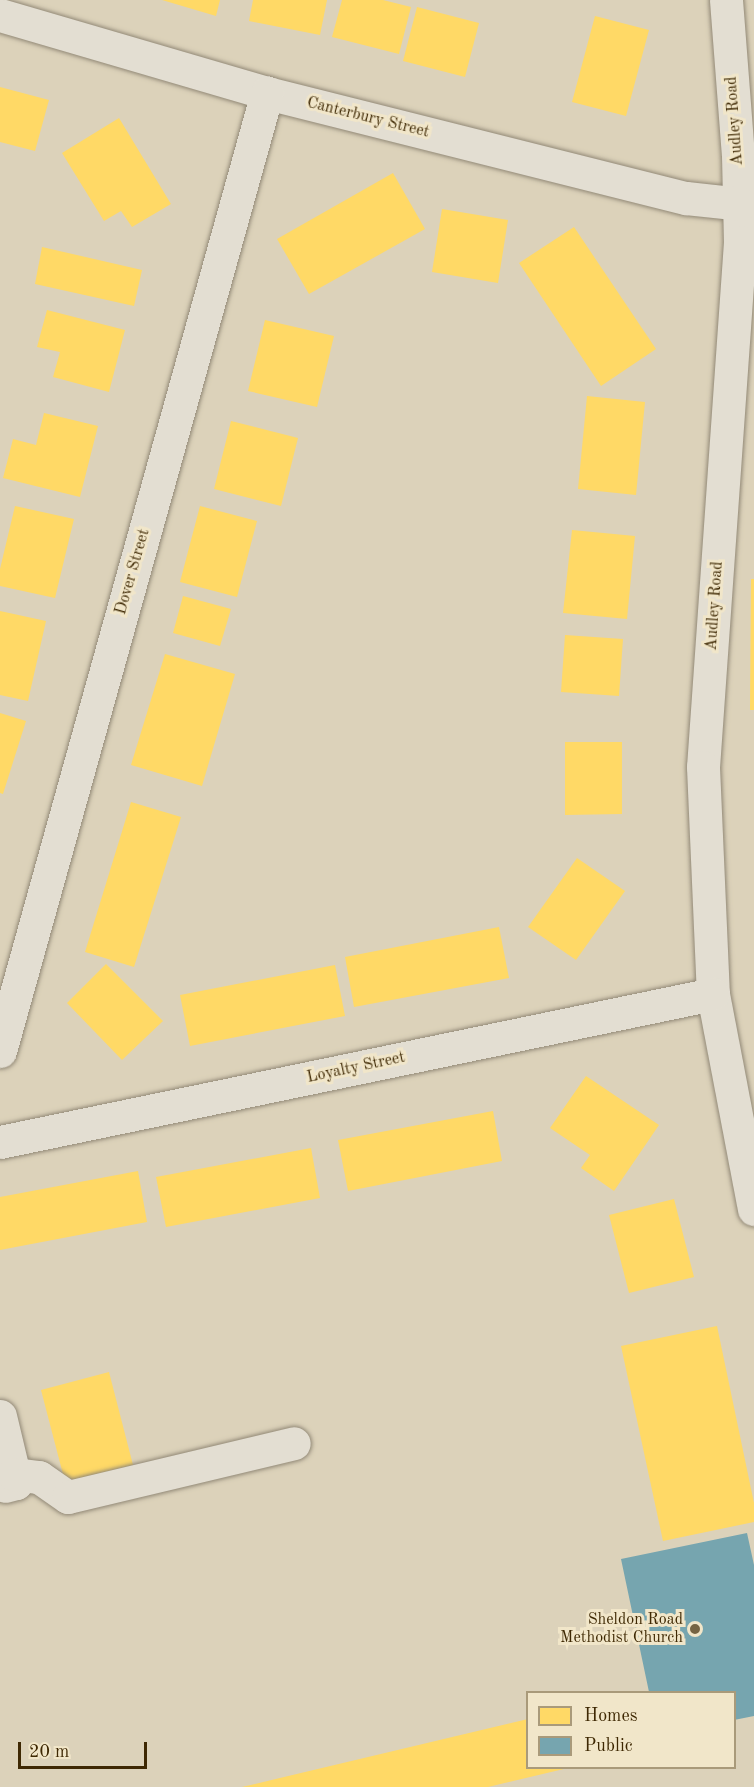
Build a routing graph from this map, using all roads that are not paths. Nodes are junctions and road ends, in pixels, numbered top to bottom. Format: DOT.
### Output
graph roads {
  1 [pos="726,0"];
  2 [pos="0,15"];
  3 [pos="267,93"];
  4 [pos="741,204"];
  5 [pos="741,411"];
  6 [pos="712,994"];
  7 [pos="0,1051"];
  8 [pos="0,1142"];
  9 [pos="754,1209"];
  10 [pos="0,1416"];
  11 [pos="294,1443"];
  12 [pos="10,1481"];
  1 -- 4 [label="street, Audley Road"];
  2 -- 3 [label="street, Canterbury Street"];
  3 -- 4 [label="street, Canterbury Street"];
  3 -- 7 [label="street, Dover Street"];
  4 -- 5 [label="street, Audley Road"];
  5 -- 6 [label="street, Audley Road"];
  6 -- 8 [label="street, Loyalty Street"];
  6 -- 9 [label="street, Audley Road"];
  10 -- 12 [label="street"];
  11 -- 12 [label="street"];
}
